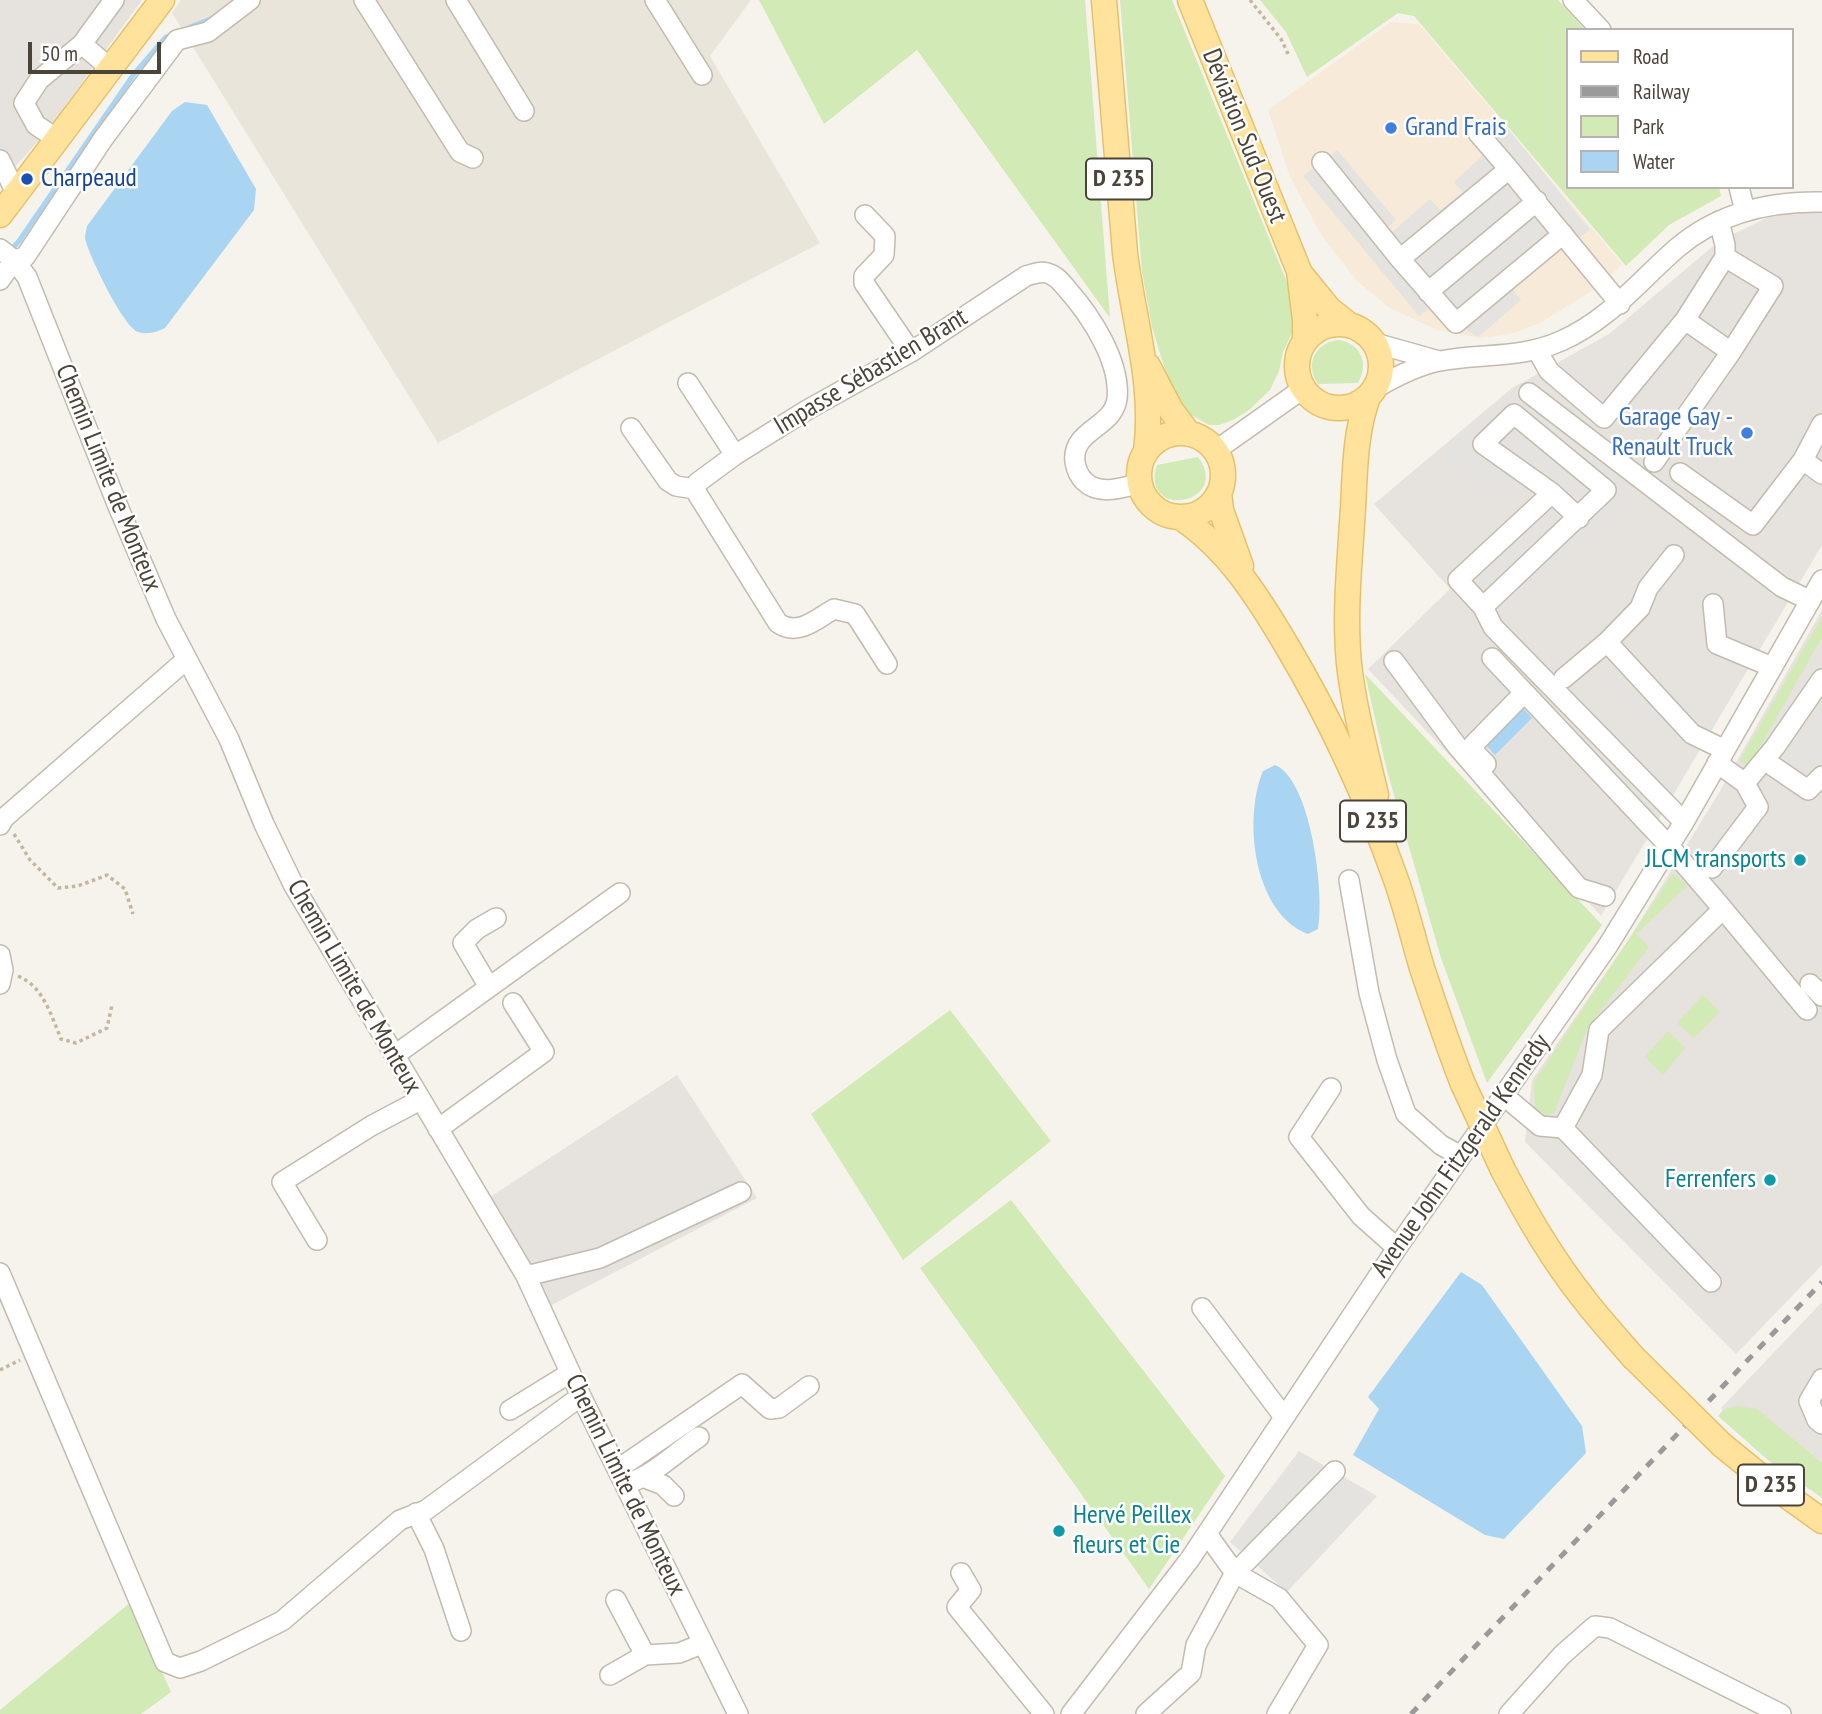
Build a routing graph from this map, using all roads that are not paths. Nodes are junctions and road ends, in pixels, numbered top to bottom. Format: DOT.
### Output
graph roads {
  1 [pos="114,0"];
  2 [pos="162,0"];
  3 [pos="250,0"];
  4 [pos="364,0"];
  5 [pos="456,0"];
  6 [pos="655,0"];
  7 [pos="1104,0"];
  8 [pos="1190,0"];
  9 [pos="1573,0"];
  10 [pos="1599,28"];
  11 [pos="82,44"];
  12 [pos="111,69"];
  13 [pos="702,75"];
  14 [pos="524,111"];
  15 [pos="1478,133"];
  16 [pos="57,139"];
  17 [pos="473,158"];
  18 [pos="0,160"];
  19 [pos="1322,162"];
  20 [pos="1509,169"];
  21 [pos="1740,189"];
  22 [pos="16,194"];
  23 [pos="1537,201"];
  24 [pos="1822,202"];
  25 [pos="1745,211"];
  26 [pos="0,215"];
  27 [pos="865,215"];
  28 [pos="1719,221"];
  29 [pos="1563,234"];
  30 [pos="7,255"];
  31 [pos="1725,257"];
  32 [pos="1400,259"];
  33 [pos="1299,271"];
  34 [pos="0,280"];
  35 [pos="1428,292"];
  36 [pos="1620,304"];
  37 [pos="1685,320"];
  38 [pos="1349,324"];
  39 [pos="1305,341"];
  40 [pos="1376,343"];
  41 [pos="1537,350"];
  42 [pos="911,352"];
  43 [pos="1731,352"];
  44 [pos="1143,356"];
  45 [pos="1438,361"];
  46 [pos="688,383"];
  47 [pos="1304,388"];
  48 [pos="1372,392"];
  49 [pos="1529,393"];
  50 [pos="1822,424"];
  51 [pos="631,428"];
  52 [pos="1189,434"];
  53 [pos="1216,450"];
  54 [pos="1146,451"];
  55 [pos="735,455"];
  56 [pos="1802,460"];
  57 [pos="1654,462"];
  58 [pos="1680,473"];
  59 [pos="1822,474"];
  60 [pos="1140,483"];
  61 [pos="695,489"];
  62 [pos="1219,493"];
  63 [pos="1552,493"];
  64 [pos="1180,517"];
  65 [pos="1579,518"];
  66 [pos="1674,555"];
  67 [pos="1244,577"];
  68 [pos="1822,580"];
  69 [pos="1809,600"];
  70 [pos="1713,604"];
  71 [pos="1483,607"];
  72 [pos="1608,642"];
  73 [pos="1492,658"];
  74 [pos="187,659"];
  75 [pos="1394,661"];
  76 [pos="887,664"];
  77 [pos="1772,667"];
  78 [pos="1564,678"];
  79 [pos="1822,679"];
  80 [pos="1524,692"];
  81 [pos="1721,757"];
  82 [pos="1764,760"];
  83 [pos="1822,776"];
  84 [pos="1745,783"];
  85 [pos="2,821"];
  86 [pos="1684,822"];
  87 [pos="1669,846"];
  88 [pos="1712,868"];
  89 [pos="1395,878"];
  90 [pos="1349,880"];
  91 [pos="620,893"];
  92 [pos="1605,897"];
  93 [pos="1723,909"];
  94 [pos="496,918"];
  95 [pos="1625,918"];
  96 [pos="489,987"];
  97 [pos="513,1003"];
  98 [pos="1807,1010"];
  99 [pos="395,1055"];
  100 [pos="1331,1088"];
  101 [pos="1503,1095"];
  102 [pos="420,1100"];
  103 [pos="1563,1128"];
  104 [pos="438,1129"];
  105 [pos="1461,1156"];
  106 [pos="741,1192"];
  107 [pos="317,1240"];
  108 [pos="1397,1248"];
  109 [pos="0,1273"];
  110 [pos="526,1276"];
  111 [pos="1712,1282"];
  112 [pos="1202,1308"];
  113 [pos="570,1373"];
  114 [pos="1822,1379"];
  115 [pos="809,1386"];
  116 [pos="581,1396"];
  117 [pos="510,1410"];
  118 [pos="1284,1418"];
  119 [pos="1822,1424"];
  120 [pos="699,1437"];
  121 [pos="1335,1471"];
  122 [pos="622,1476"];
  123 [pos="645,1478"];
  124 [pos="674,1496"];
  125 [pos="416,1513"];
  126 [pos="1822,1521"];
  127 [pos="1207,1534"];
  128 [pos="961,1573"];
  129 [pos="1235,1573"];
  130 [pos="616,1600"];
  131 [pos="461,1631"];
  132 [pos="702,1644"];
  133 [pos="645,1654"];
  134 [pos="610,1675"];
  135 [pos="1514,1713"];
  136 [pos="738,1714"];
  137 [pos="1044,1714"];
  138 [pos="1072,1714"];
  139 [pos="1146,1714"];
  140 [pos="1277,1714"];
  141 [pos="1781,1714"];
  1 -- 11 [label="street"];
  2 -- 12 [label="main road"];
  3 -- 30 [label="street"];
  4 -- 17 [label="street"];
  5 -- 14 [label="street"];
  6 -- 13 [label="street"];
  7 -- 44 [label="main road, D 235"];
  8 -- 33 [label="main road, Déviation Sud-Ouest"];
  9 -- 10 [label="street"];
  11 -- 12 [label="street"];
  11 -- 16 [label="street"];
  12 -- 16 [label="main road"];
  15 -- 20 [label="street"];
  16 -- 22 [label="main road"];
  18 -- 22 [label="street"];
  19 -- 32 [label="street"];
  20 -- 23 [label="street"];
  20 -- 32 [label="street"];
  21 -- 25 [label="street"];
  22 -- 26 [label="main road"];
  23 -- 29 [label="street"];
  23 -- 35 [label="street"];
  24 -- 25 [label="street"];
  25 -- 28 [label="street"];
  27 -- 42 [label="street"];
  28 -- 31 [label="street"];
  28 -- 36 [label="street"];
  29 -- 35 [label="street"];
  29 -- 36 [label="street"];
  30 -- 34 [label="street"];
  30 -- 74 [label="street, Chemin Limite de Monteux"];
  31 -- 37 [label="street"];
  31 -- 43 [label="street"];
  32 -- 35 [label="street"];
  33 -- 38 [label="main road"];
  33 -- 39 [label="main road"];
  36 -- 41 [label="street"];
  37 -- 41 [label="street"];
  37 -- 43 [label="street"];
  38 -- 39 [label="main road"];
  38 -- 40 [label="main road"];
  39 -- 47 [label="main road"];
  40 -- 45 [label="street"];
  40 -- 48 [label="main road"];
  41 -- 45 [label="street"];
  42 -- 55 [label="street, Impasse Sébastien Brant"];
  42 -- 60 [label="street, Impasse Sébastien Brant"];
  43 -- 57 [label="street"];
  44 -- 52 [label="main road, D 235"];
  44 -- 54 [label="main road, D 235"];
  45 -- 48 [label="street"];
  46 -- 55 [label="street"];
  47 -- 48 [label="main road"];
  47 -- 53 [label="street"];
  48 -- 89 [label="main road"];
  49 -- 69 [label="street"];
  50 -- 56 [label="street"];
  51 -- 61 [label="street"];
  52 -- 53 [label="main road"];
  52 -- 54 [label="main road"];
  53 -- 62 [label="main road"];
  54 -- 60 [label="main road"];
  55 -- 61 [label="street, Impasse Sébastien Brant"];
  56 -- 58 [label="street"];
  56 -- 59 [label="street"];
  60 -- 64 [label="main road"];
  61 -- 76 [label="street"];
  62 -- 64 [label="main road"];
  62 -- 67 [label="main road, D 235"];
  63 -- 65 [label="street"];
  63 -- 65 [label="street"];
  63 -- 71 [label="street"];
  64 -- 67 [label="main road, D 235"];
  65 -- 71 [label="street"];
  66 -- 72 [label="street"];
  67 -- 89 [label="main road, D 235"];
  68 -- 69 [label="street, Avenue John Fitzgerald Kennedy"];
  69 -- 77 [label="street, Avenue John Fitzgerald Kennedy"];
  70 -- 77 [label="street"];
  71 -- 86 [label="street"];
  72 -- 78 [label="street"];
  72 -- 81 [label="street"];
  73 -- 80 [label="street"];
  74 -- 85 [label="street"];
  74 -- 99 [label="street, Chemin Limite de Monteux"];
  75 -- 92 [label="street"];
  77 -- 81 [label="street, Avenue John Fitzgerald Kennedy"];
  79 -- 82 [label="street"];
  80 -- 87 [label="street"];
  80 -- 92 [label="street"];
  81 -- 84 [label="street"];
  81 -- 86 [label="street, Avenue John Fitzgerald Kennedy"];
  82 -- 83 [label="street"];
  82 -- 84 [label="street"];
  84 -- 88 [label="street"];
  86 -- 87 [label="street, Avenue John Fitzgerald Kennedy"];
  87 -- 93 [label="street"];
  87 -- 95 [label="street, Avenue John Fitzgerald Kennedy"];
  89 -- 126 [label="main road, D 235, bridge"];
  90 -- 105 [label="street"];
  91 -- 96 [label="street"];
  92 -- 95 [label="street"];
  93 -- 98 [label="street"];
  93 -- 103 [label="street"];
  94 -- 96 [label="street"];
  95 -- 101 [label="street, Avenue John Fitzgerald Kennedy"];
  96 -- 99 [label="street"];
  97 -- 104 [label="street"];
  99 -- 102 [label="street, Chemin Limite de Monteux"];
  100 -- 108 [label="street"];
  101 -- 103 [label="street"];
  101 -- 105 [label="street, Avenue John Fitzgerald Kennedy"];
  102 -- 104 [label="street, Chemin Limite de Monteux"];
  102 -- 107 [label="street"];
  103 -- 111 [label="street"];
  104 -- 110 [label="street, Chemin Limite de Monteux"];
  105 -- 108 [label="street, Avenue John Fitzgerald Kennedy"];
  106 -- 110 [label="street"];
  108 -- 118 [label="street, Avenue John Fitzgerald Kennedy"];
  109 -- 125 [label="street"];
  110 -- 113 [label="street, Chemin Limite de Monteux"];
  112 -- 118 [label="street"];
  113 -- 116 [label="street, Chemin Limite de Monteux"];
  113 -- 117 [label="street"];
  114 -- 119 [label="street"];
  115 -- 122 [label="street"];
  116 -- 122 [label="street, Chemin Limite de Monteux"];
  116 -- 125 [label="street"];
  118 -- 127 [label="street, Avenue John Fitzgerald Kennedy"];
  120 -- 123 [label="street"];
  121 -- 129 [label="street"];
  122 -- 123 [label="street"];
  122 -- 132 [label="street, Chemin Limite de Monteux"];
  123 -- 124 [label="street"];
  125 -- 131 [label="street"];
  127 -- 129 [label="street"];
  127 -- 138 [label="street, Avenue John Fitzgerald Kennedy"];
  128 -- 137 [label="street"];
  129 -- 139 [label="street"];
  129 -- 140 [label="street"];
  130 -- 133 [label="street"];
  132 -- 133 [label="street"];
  132 -- 136 [label="street, Chemin Limite de Monteux"];
  133 -- 134 [label="street"];
  135 -- 141 [label="street"];
}
